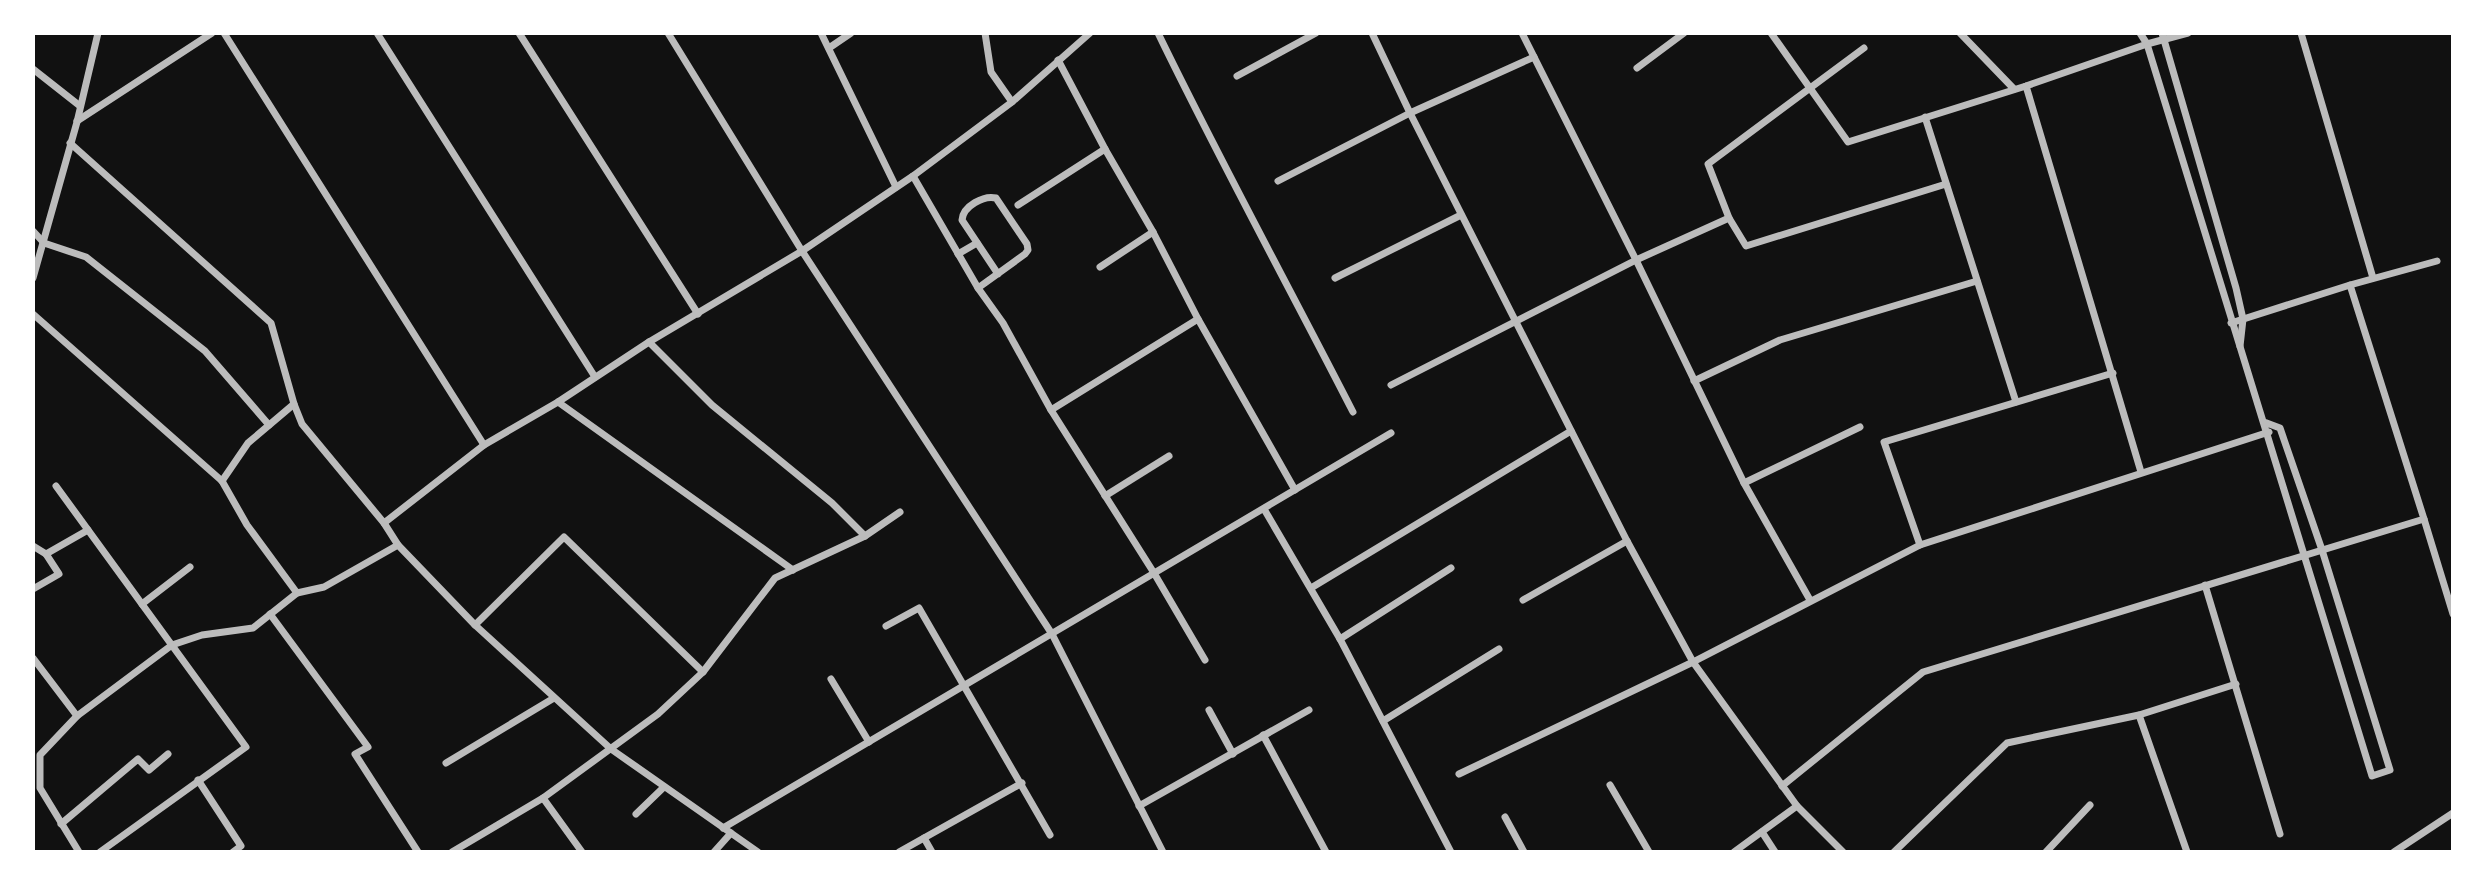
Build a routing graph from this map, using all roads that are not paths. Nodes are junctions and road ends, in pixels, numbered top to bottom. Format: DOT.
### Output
graph roads {
  1 [pos="98,33"];
  2 [pos="212,33"];
  3 [pos="224,33"];
  4 [pos="377,33"];
  5 [pos="519,33"];
  6 [pos="668,33"];
  7 [pos="821,33"];
  8 [pos="851,33"];
  9 [pos="985,33"];
  10 [pos="1090,33"];
  11 [pos="1158,33"];
  12 [pos="1316,33"];
  13 [pos="1372,33"];
  14 [pos="1521,33"];
  15 [pos="1684,33"];
  16 [pos="1771,33"];
  17 [pos="1960,33"];
  18 [pos="2140,33"];
  19 [pos="2189,33"];
  20 [pos="2301,33"];
  21 [pos="2163,37"];
  22 [pos="2147,44"];
  23 [pos="829,48"];
  24 [pos="1864,48"];
  25 [pos="1534,57"];
  26 [pos="1058,60"];
  27 [pos="1637,68"];
  28 [pos="33,69"];
  29 [pos="1237,76"];
  30 [pos="2026,86"];
  31 [pos="1810,88"];
  32 [pos="2014,89"];
  33 [pos="1012,102"];
  34 [pos="80,106"];
  35 [pos="1410,113"];
  36 [pos="1925,117"];
  37 [pos="76,122"];
  38 [pos="70,143"];
  39 [pos="1105,149"];
  40 [pos="913,176"];
  41 [pos="1278,181"];
  42 [pos="1946,184"];
  43 [pos="896,187"];
  44 [pos="1018,205"];
  45 [pos="1461,215"];
  46 [pos="1729,218"];
  47 [pos="33,231"];
  48 [pos="1153,232"];
  49 [pos="44,243"];
  50 [pos="977,243"];
  51 [pos="802,251"];
  52 [pos="958,254"];
  53 [pos="1636,260"];
  54 [pos="2437,261"];
  55 [pos="1100,267"];
  56 [pos="998,274"];
  57 [pos="33,278"];
  58 [pos="1335,278"];
  59 [pos="2373,278"];
  60 [pos="1977,281"];
  61 [pos="2350,285"];
  62 [pos="978,288"];
  63 [pos="33,314"];
  64 [pos="698,314"];
  65 [pos="1198,319"];
  66 [pos="2243,319"];
  67 [pos="1517,323"];
  68 [pos="2231,323"];
  69 [pos="649,342"];
  70 [pos="2240,351"];
  71 [pos="2113,373"];
  72 [pos="595,377"];
  73 [pos="1694,381"];
  74 [pos="1391,385"];
  75 [pos="558,402"];
  76 [pos="2016,402"];
  77 [pos="294,404"];
  78 [pos="1051,410"];
  79 [pos="1353,412"];
  80 [pos="2264,422"];
  81 [pos="269,425"];
  82 [pos="1860,427"];
  83 [pos="2280,428"];
  84 [pos="1571,431"];
  85 [pos="2267,432"];
  86 [pos="1391,433"];
  87 [pos="484,445"];
  88 [pos="1169,456"];
  89 [pos="2141,472"];
  90 [pos="222,481"];
  91 [pos="1744,483"];
  92 [pos="56,486"];
  93 [pos="1296,490"];
  94 [pos="1105,496"];
  95 [pos="1264,509"];
  96 [pos="900,512"];
  97 [pos="2424,520"];
  98 [pos="384,523"];
  99 [pos="88,530"];
  100 [pos="864,536"];
  101 [pos="1627,541"];
  102 [pos="398,545"];
  103 [pos="1920,545"];
  104 [pos="33,546"];
  105 [pos="2322,550"];
  106 [pos="46,554"];
  107 [pos="2306,555"];
  108 [pos="190,567"];
  109 [pos="1451,568"];
  110 [pos="793,570"];
  111 [pos="1154,573"];
  112 [pos="2206,586"];
  113 [pos="1311,588"];
  114 [pos="33,589"];
  115 [pos="297,593"];
  116 [pos="1524,600"];
  117 [pos="1810,600"];
  118 [pos="142,604"];
  119 [pos="270,614"];
  120 [pos="2453,614"];
  121 [pos="475,625"];
  122 [pos="886,626"];
  123 [pos="1052,634"];
  124 [pos="1340,639"];
  125 [pos="172,645"];
  126 [pos="1499,649"];
  127 [pos="33,658"];
  128 [pos="1205,660"];
  129 [pos="1693,662"];
  130 [pos="703,672"];
  131 [pos="831,680"];
  132 [pos="2236,684"];
  133 [pos="965,685"];
  134 [pos="554,698"];
  135 [pos="1209,710"];
  136 [pos="1309,710"];
  137 [pos="2139,715"];
  138 [pos="77,716"];
  139 [pos="1383,721"];
  140 [pos="1263,735"];
  141 [pos="869,742"];
  142 [pos="611,749"];
  143 [pos="168,754"];
  144 [pos="1233,754"];
  145 [pos="446,763"];
  146 [pos="1459,774"];
  147 [pos="198,780"];
  148 [pos="1022,783"];
  149 [pos="1610,785"];
  150 [pos="1782,786"];
  151 [pos="40,788"];
  152 [pos="664,788"];
  153 [pos="33,795"];
  154 [pos="543,798"];
  155 [pos="2090,805"];
  156 [pos="1139,806"];
  157 [pos="1797,806"];
  158 [pos="2453,813"];
  159 [pos="636,814"];
  160 [pos="1505,817"];
  161 [pos="61,824"];
  162 [pos="723,828"];
  163 [pos="1762,832"];
  164 [pos="731,833"];
  165 [pos="2280,834"];
  166 [pos="1050,835"];
  167 [pos="924,838"];
  168 [pos="79,852"];
  169 [pos="100,852"];
  170 [pos="233,852"];
  171 [pos="418,852"];
  172 [pos="452,852"];
  173 [pos="582,852"];
  174 [pos="715,852"];
  175 [pos="758,852"];
  176 [pos="899,852"];
  177 [pos="932,852"];
  178 [pos="1163,852"];
  179 [pos="1326,852"];
  180 [pos="1451,852"];
  181 [pos="1524,852"];
  182 [pos="1649,852"];
  183 [pos="1734,852"];
  184 [pos="1775,852"];
  185 [pos="1843,852"];
  186 [pos="1894,852"];
  187 [pos="2046,852"];
  188 [pos="2188,852"];
  189 [pos="2394,852"];
  1 -- 34 [label="street"];
  2 -- 37 [label="street"];
  3 -- 87 [label="street"];
  4 -- 72 [label="street"];
  5 -- 64 [label="street"];
  6 -- 51 [label="street"];
  7 -- 23 [label="street"];
  8 -- 23 [label="street"];
  9 -- 33 [label="street"];
  10 -- 26 [label="street"];
  11 -- 79 [label="street"];
  12 -- 29 [label="street"];
  13 -- 35 [label="street"];
  14 -- 25 [label="street"];
  15 -- 27 [label="street"];
  16 -- 31 [label="street"];
  17 -- 32 [label="street"];
  18 -- 22 [label="street"];
  19 -- 21 [label="street"];
  20 -- 59 [label="street"];
  21 -- 22 [label="street"];
  21 -- 66 [label="street"];
  22 -- 30 [label="street"];
  22 -- 68 [label="street"];
  23 -- 43 [label="street"];
  24 -- 31 [label="street"];
  25 -- 35 [label="street"];
  25 -- 53 [label="street"];
  26 -- 33 [label="street"];
  26 -- 39 [label="street"];
  28 -- 34 [label="street"];
  30 -- 32 [label="street"];
  30 -- 71 [label="street"];
  31 -- 36 [label="street"];
  31 -- 46 [label="street"];
  32 -- 36 [label="street"];
  33 -- 40 [label="street"];
  34 -- 37 [label="street"];
  35 -- 41 [label="street"];
  35 -- 45 [label="street"];
  36 -- 42 [label="street"];
  37 -- 38 [label="street"];
  38 -- 49 [label="street"];
  38 -- 77 [label="street"];
  39 -- 44 [label="street"];
  39 -- 48 [label="street"];
  40 -- 43 [label="street"];
  40 -- 52 [label="street"];
  42 -- 46 [label="street"];
  42 -- 60 [label="street"];
  43 -- 51 [label="street"];
  45 -- 58 [label="street"];
  45 -- 67 [label="street"];
  46 -- 53 [label="street"];
  47 -- 49 [label="street"];
  48 -- 55 [label="street"];
  48 -- 65 [label="street"];
  49 -- 57 [label="street"];
  49 -- 81 [label="street"];
  50 -- 52 [label="street"];
  50 -- 56 [label="street"];
  50 -- 56 [label="street"];
  51 -- 64 [label="street"];
  51 -- 123 [label="street"];
  52 -- 62 [label="street"];
  53 -- 67 [label="street"];
  53 -- 73 [label="street"];
  54 -- 59 [label="street"];
  56 -- 62 [label="street"];
  59 -- 61 [label="street"];
  60 -- 73 [label="street"];
  60 -- 76 [label="street"];
  61 -- 66 [label="street"];
  61 -- 97 [label="street"];
  62 -- 78 [label="street"];
  63 -- 90 [label="street"];
  64 -- 69 [label="street"];
  65 -- 78 [label="street"];
  65 -- 93 [label="street"];
  66 -- 68 [label="street"];
  66 -- 70 [label="street"];
  67 -- 74 [label="street"];
  67 -- 84 [label="street"];
  68 -- 70 [label="street"];
  69 -- 72 [label="street"];
  69 -- 100 [label="street"];
  70 -- 80 [label="street"];
  71 -- 76 [label="street"];
  71 -- 89 [label="street"];
  72 -- 75 [label="street"];
  73 -- 91 [label="street"];
  75 -- 87 [label="street"];
  75 -- 110 [label="street"];
  76 -- 103 [label="street"];
  77 -- 81 [label="street"];
  77 -- 98 [label="street"];
  78 -- 94 [label="street"];
  80 -- 83 [label="street"];
  80 -- 85 [label="street"];
  81 -- 90 [label="street"];
  82 -- 91 [label="street"];
  83 -- 85 [label="street"];
  83 -- 105 [label="street"];
  84 -- 101 [label="street"];
  84 -- 113 [label="street"];
  85 -- 89 [label="street"];
  85 -- 107 [label="street"];
  86 -- 93 [label="street"];
  87 -- 98 [label="street"];
  88 -- 94 [label="street"];
  89 -- 103 [label="street"];
  90 -- 115 [label="street"];
  91 -- 117 [label="street"];
  92 -- 99 [label="street"];
  93 -- 95 [label="street"];
  94 -- 111 [label="street"];
  95 -- 111 [label="street"];
  95 -- 113 [label="street"];
  96 -- 100 [label="street"];
  97 -- 105 [label="street"];
  97 -- 120 [label="street"];
  98 -- 102 [label="street"];
  99 -- 106 [label="street"];
  99 -- 118 [label="street"];
  100 -- 110 [label="street"];
  101 -- 116 [label="street"];
  101 -- 129 [label="street"];
  102 -- 115 [label="street"];
  102 -- 121 [label="street"];
  103 -- 117 [label="street"];
  104 -- 106 [label="street"];
  105 -- 107 [label="street"];
  105 -- 107 [label="street"];
  106 -- 114 [label="street"];
  107 -- 112 [label="street"];
  108 -- 118 [label="street"];
  109 -- 124 [label="street"];
  110 -- 130 [label="street"];
  111 -- 123 [label="street"];
  111 -- 128 [label="street"];
  112 -- 132 [label="street"];
  112 -- 150 [label="street"];
  113 -- 124 [label="street"];
  115 -- 119 [label="street"];
  117 -- 129 [label="street"];
  118 -- 125 [label="street"];
  119 -- 125 [label="street"];
  119 -- 171 [label="street"];
  121 -- 130 [label="street"];
  121 -- 134 [label="street"];
  122 -- 133 [label="street"];
  123 -- 133 [label="street"];
  123 -- 156 [label="street"];
  124 -- 139 [label="street"];
  125 -- 138 [label="street"];
  125 -- 147 [label="street"];
  126 -- 139 [label="street"];
  127 -- 138 [label="street"];
  129 -- 146 [label="street"];
  129 -- 150 [label="street"];
  130 -- 142 [label="street"];
  131 -- 141 [label="street"];
  132 -- 137 [label="street"];
  132 -- 165 [label="street"];
  133 -- 141 [label="street"];
  133 -- 148 [label="street"];
  134 -- 142 [label="street"];
  134 -- 145 [label="street"];
  135 -- 144 [label="street"];
  136 -- 140 [label="street"];
  137 -- 186 [label="street"];
  137 -- 188 [label="street"];
  138 -- 151 [label="street"];
  139 -- 180 [label="street"];
  140 -- 144 [label="street"];
  140 -- 179 [label="street"];
  141 -- 162 [label="street"];
  142 -- 152 [label="street"];
  142 -- 154 [label="street"];
  143 -- 161 [label="street"];
  144 -- 156 [label="street"];
  147 -- 169 [label="street"];
  147 -- 170 [label="street"];
  148 -- 166 [label="street"];
  148 -- 167 [label="street"];
  149 -- 182 [label="street"];
  150 -- 157 [label="street"];
  151 -- 153 [label="street"];
  151 -- 161 [label="street"];
  152 -- 159 [label="street"];
  152 -- 162 [label="street"];
  154 -- 172 [label="street"];
  154 -- 173 [label="street"];
  155 -- 187 [label="street"];
  156 -- 178 [label="street"];
  157 -- 163 [label="street"];
  157 -- 185 [label="street"];
  158 -- 189 [label="street"];
  160 -- 181 [label="street"];
  161 -- 168 [label="street"];
  162 -- 164 [label="street"];
  163 -- 183 [label="street"];
  163 -- 184 [label="street"];
  164 -- 174 [label="street"];
  164 -- 175 [label="street"];
  167 -- 176 [label="street"];
  167 -- 177 [label="street"];
}
